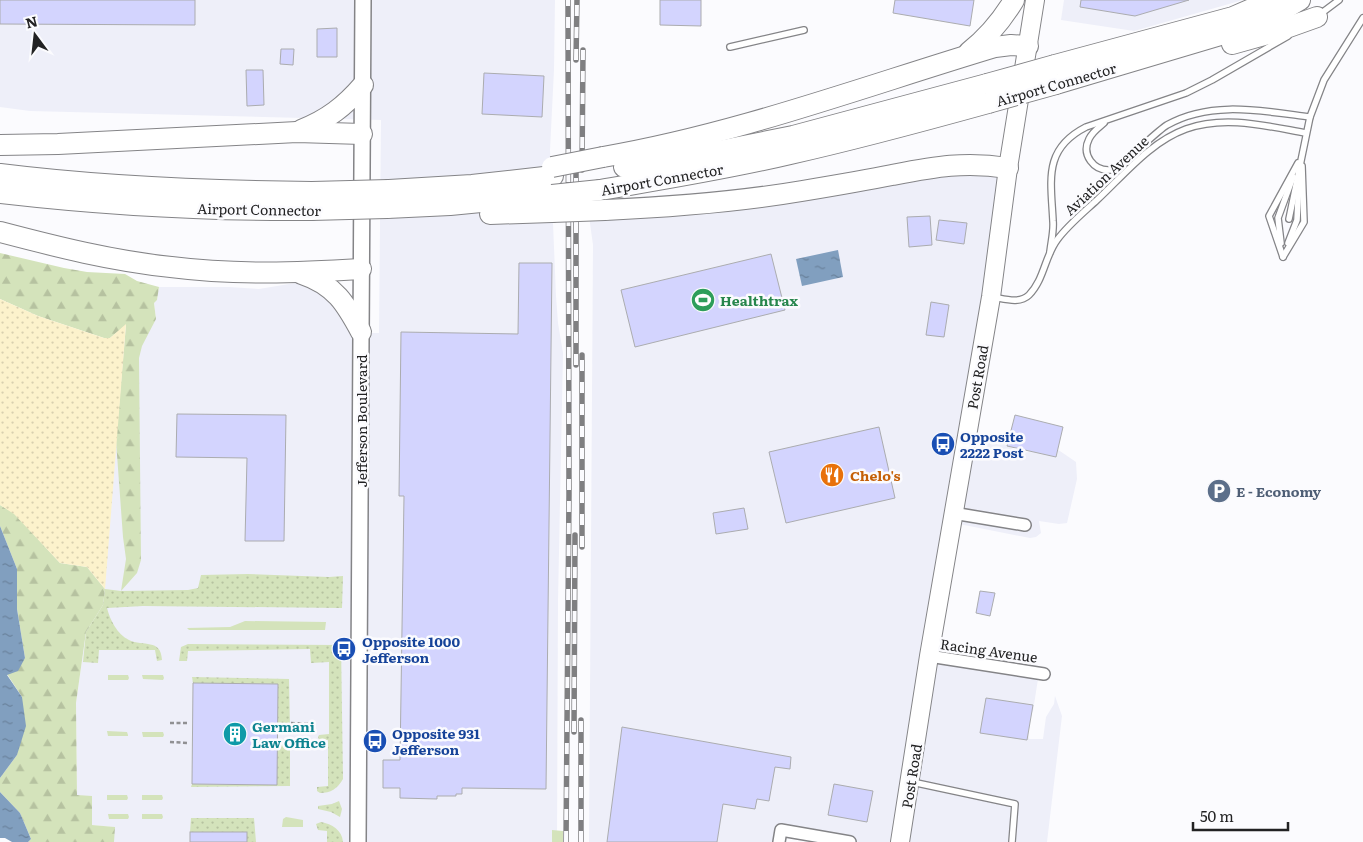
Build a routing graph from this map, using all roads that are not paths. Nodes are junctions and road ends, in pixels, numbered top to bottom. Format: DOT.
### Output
graph roads {
  1 [pos="363,0"];
  2 [pos="1014,0"];
  3 [pos="1035,0"];
  4 [pos="1272,0"];
  5 [pos="1300,0"];
  6 [pos="1339,0"];
  7 [pos="1317,16"];
  8 [pos="1363,18"];
  9 [pos="804,30"];
  10 [pos="1028,46"];
  11 [pos="730,47"];
  12 [pos="964,56"];
  13 [pos="1101,72"];
  14 [pos="1056,75"];
  15 [pos="363,85"];
  16 [pos="988,94"];
  17 [pos="1117,117"];
  18 [pos="1310,117"];
  19 [pos="297,132"];
  20 [pos="1306,133"];
  21 [pos="362,134"];
  22 [pos="0,146"];
  23 [pos="1301,157"];
  24 [pos="603,164"];
  25 [pos="1008,168"];
  26 [pos="0,174"];
  27 [pos="552,188"];
  28 [pos="0,193"];
  29 [pos="311,201"];
  30 [pos="392,202"];
  31 [pos="1288,219"];
  32 [pos="0,232"];
  33 [pos="1050,252"];
  34 [pos="361,269"];
  35 [pos="298,272"];
  36 [pos="991,297"];
  37 [pos="361,332"];
  38 [pos="953,513"];
  39 [pos="1025,525"];
  40 [pos="929,656"];
  41 [pos="1044,674"];
  42 [pos="910,781"];
  43 [pos="780,836"];
  44 [pos="358,842"];
  45 [pos="850,842"];
  46 [pos="900,842"];
  47 [pos="1012,842"];
  1 -- 15 [label="main road, Jefferson Boulevard"];
  2 -- 12 [label="highway"];
  3 -- 10 [label="main road, Post Road"];
  4 -- 14 [label="highway, Airport Connector"];
  5 -- 13 [label="highway, Airport Connector"];
  6 -- 7 [label="lane"];
  7 -- 13 [label="highway"];
  7 -- 17 [label="lane"];
  8 -- 18 [label="lane"];
  9 -- 11 [label="lane"];
  10 -- 12 [label="highway"];
  10 -- 25 [label="main road, Post Road"];
  12 -- 24 [label="highway"];
  13 -- 14 [label="highway, Airport Connector"];
  14 -- 16 [label="highway, Airport Connector, bridge"];
  15 -- 19 [label="highway"];
  15 -- 21 [label="main road, Jefferson Boulevard"];
  16 -- 24 [label="highway, Airport Connector"];
  16 -- 27 [label="highway, Airport Connector, bridge"];
  17 -- 18 [label="lane, Aviation Avenue"];
  17 -- 33 [label="lane"];
  18 -- 20 [label="lane"];
  19 -- 21 [label="highway"];
  19 -- 22 [label="highway"];
  20 -- 23 [label="lane"];
  20 -- 33 [label="lane, Aviation Avenue"];
  21 -- 34 [label="main road, Jefferson Boulevard"];
  23 -- 23 [label="lane"];
  23 -- 31 [label="lane"];
  24 -- 27 [label="highway, Airport Connector"];
  25 -- 27 [label="highway, bridge"];
  25 -- 36 [label="main road, Post Road"];
  26 -- 29 [label="highway, Airport Connector"];
  27 -- 30 [label="highway, Airport Connector"];
  27 -- 30 [label="highway"];
  28 -- 29 [label="highway, Airport Connector"];
  29 -- 30 [label="highway, Airport Connector, bridge"];
  32 -- 35 [label="highway"];
  33 -- 36 [label="lane, Aviation Avenue"];
  34 -- 35 [label="highway"];
  34 -- 37 [label="main road, Jefferson Boulevard"];
  35 -- 37 [label="highway"];
  36 -- 38 [label="main road, Post Road"];
  37 -- 44 [label="main road, Jefferson Boulevard"];
  38 -- 39 [label="street"];
  38 -- 40 [label="main road, Post Road"];
  40 -- 41 [label="street, Racing Avenue"];
  40 -- 42 [label="main road, Post Road"];
  42 -- 46 [label="main road, Post Road"];
  42 -- 47 [label="lane"];
  43 -- 45 [label="street"];
}
